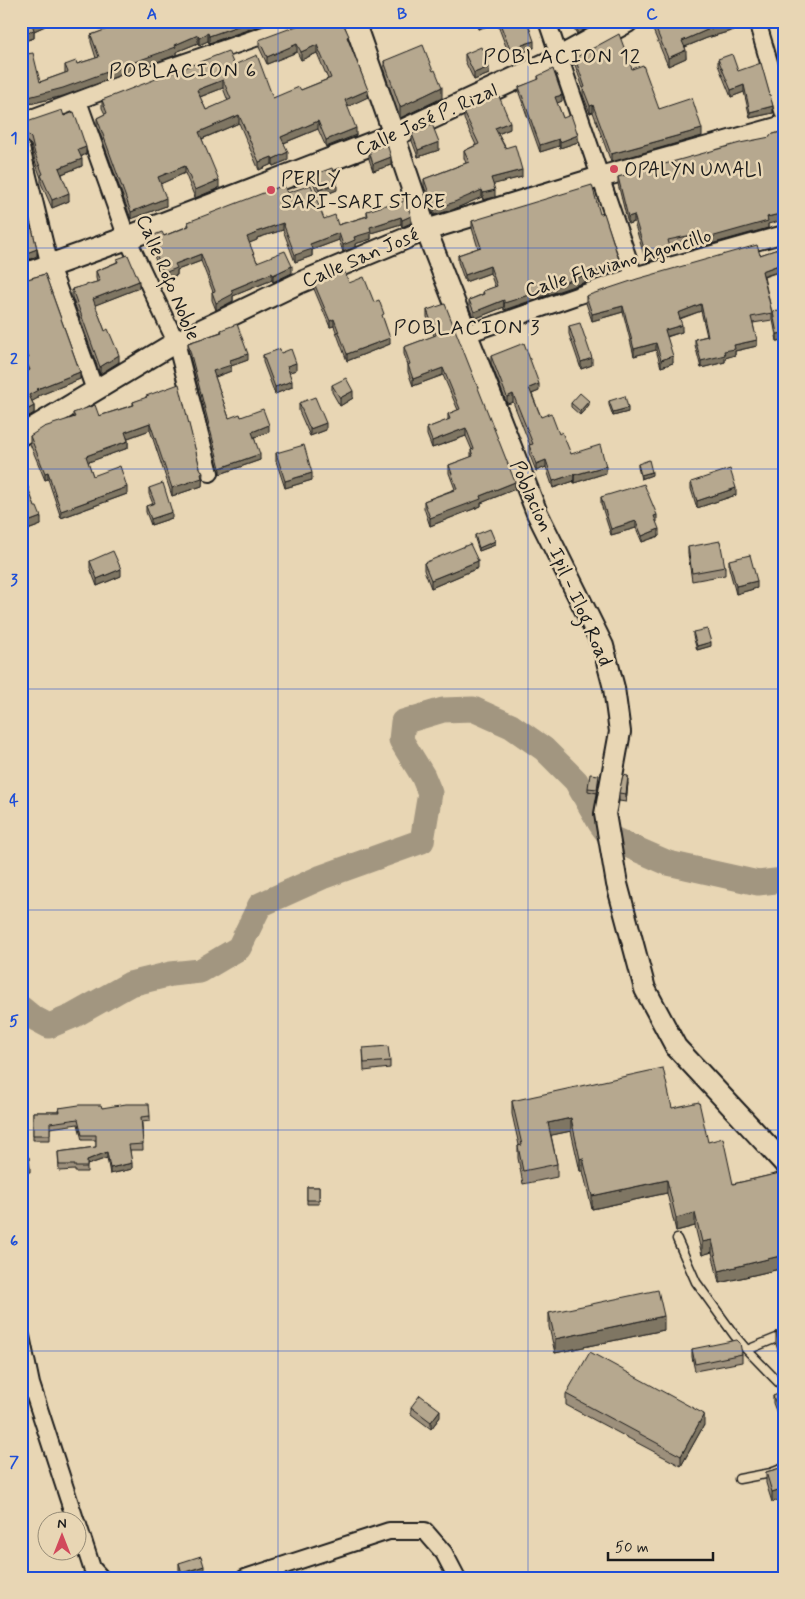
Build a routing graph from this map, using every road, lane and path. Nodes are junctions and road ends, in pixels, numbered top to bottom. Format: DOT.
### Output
graph roads {
  1 [pos="305,21"];
  2 [pos="354,21"];
  3 [pos="546,21"];
  4 [pos="627,21"];
  5 [pos="757,21"];
  6 [pos="560,58"];
  7 [pos="78,101"];
  8 [pos="784,114"];
  9 [pos="21,122"];
  10 [pos="784,126"];
  11 [pos="394,135"];
  12 [pos="21,148"];
  13 [pos="600,177"];
  14 [pos="426,230"];
  15 [pos="784,234"];
  16 [pos="127,238"];
  17 [pos="50,266"];
  18 [pos="21,276"];
  19 [pos="634,276"];
  20 [pos="467,334"];
  21 [pos="176,342"];
  22 [pos="95,390"];
  23 [pos="21,435"];
  24 [pos="210,473"];
  25 [pos="784,1163"];
  26 [pos="677,1239"];
  27 [pos="784,1335"];
  28 [pos="21,1336"];
  29 [pos="746,1350"];
  30 [pos="26,1384"];
  31 [pos="784,1388"];
  32 [pos="784,1468"];
  33 [pos="739,1479"];
  34 [pos="73,1512"];
  35 [pos="88,1556"];
  36 [pos="101,1578"];
  37 [pos="245,1578"];
  38 [pos="457,1578"];
  1 -- 7 [label="street"];
  2 -- 11 [label="street, Poblacion - Ipil - Ilog Road"];
  3 -- 6 [label="street"];
  4 -- 6 [label="main road, Calle José P. Rizal"];
  5 -- 8 [label="street"];
  6 -- 11 [label="main road, Calle José P. Rizal"];
  6 -- 13 [label="street"];
  7 -- 9 [label="street"];
  7 -- 16 [label="street, Calle Rofo Noble"];
  10 -- 13 [label="street, Calle San José"];
  11 -- 14 [label="street, Poblacion - Ipil - Ilog Road"];
  11 -- 16 [label="main road, Calle José P. Rizal"];
  12 -- 17 [label="street"];
  13 -- 14 [label="street, Calle San José"];
  13 -- 19 [label="street"];
  14 -- 20 [label="street, Poblacion - Ipil - Ilog Road"];
  14 -- 21 [label="street, Calle San José"];
  15 -- 19 [label="street, Calle Flaviano Agoncillo"];
  16 -- 17 [label="main road, Calle José P. Rizal"];
  16 -- 21 [label="street, Calle Rofo Noble"];
  17 -- 18 [label="main road, Calle José P. Rizal"];
  17 -- 22 [label="street"];
  19 -- 20 [label="street, Calle Flaviano Agoncillo"];
  20 -- 25 [label="street, Poblacion - Ipil - Ilog Road"];
  21 -- 22 [label="street, Calle San José"];
  21 -- 24 [label="street, Calle Rofo Noble"];
  22 -- 23 [label="street, Calle San José"];
  26 -- 29 [label="lane"];
  27 -- 29 [label="lane"];
  28 -- 30 [label="street"];
  29 -- 31 [label="lane"];
  30 -- 34 [label="street"];
  32 -- 33 [label="lane"];
  35 -- 36 [label="street"];
  37 -- 38 [label="street"];
}
